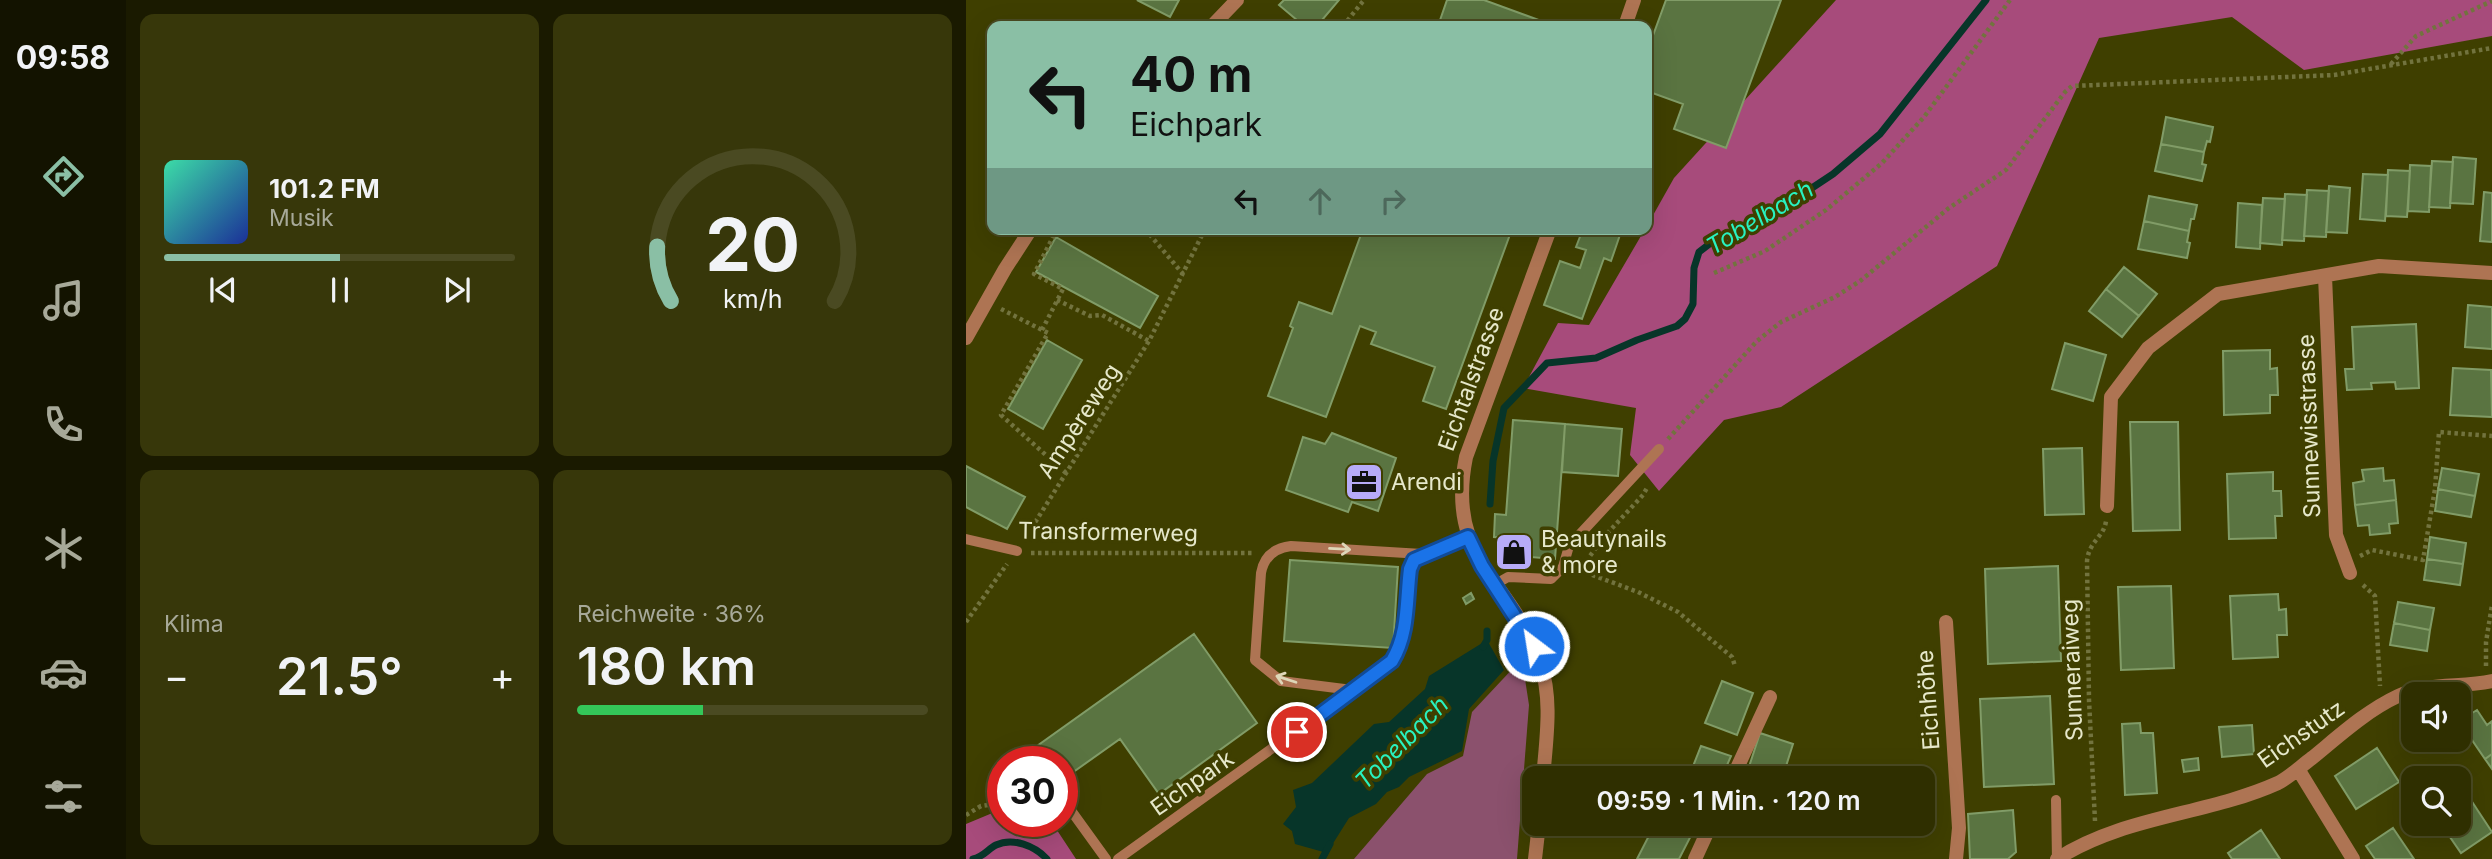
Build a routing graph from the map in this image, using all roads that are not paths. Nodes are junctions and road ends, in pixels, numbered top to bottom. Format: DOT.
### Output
graph roads {
  1 [pos="1237,0"];
  2 [pos="1634,0"];
  3 [pos="1217,21"];
  4 [pos="1627,21"];
  5 [pos="1027,235"];
  6 [pos="1548,235"];
  7 [pos="2492,273"];
  8 [pos="2325,276"];
  9 [pos="966,338"];
  10 [pos="1659,449"];
  11 [pos="2107,506"];
  12 [pos="1468,537"];
  13 [pos="966,539"];
  14 [pos="1017,551"];
  15 [pos="1423,554"];
  16 [pos="2350,573"];
  17 [pos="1494,585"];
  18 [pos="1946,622"];
  19 [pos="2489,682"];
  20 [pos="1353,690"];
  21 [pos="1770,697"];
  22 [pos="1544,766"];
  23 [pos="1738,766"];
  24 [pos="2298,769"];
  25 [pos="2056,800"];
  26 [pos="1078,820"];
  27 [pos="1538,836"];
  28 [pos="1706,836"];
  29 [pos="1106,859"];
  30 [pos="1118,859"];
  31 [pos="1535,859"];
  32 [pos="1695,859"];
  33 [pos="1956,859"];
  34 [pos="2057,859"];
  35 [pos="2353,859"];
  1 -- 3 [label="street"];
  2 -- 4 [label="street"];
  5 -- 9 [label="street"];
  6 -- 12 [label="street, Eichtalstrasse"];
  7 -- 8 [label="street"];
  8 -- 11 [label="street"];
  8 -- 16 [label="street, Sunnewisstrasse"];
  10 -- 17 [label="lane"];
  12 -- 15 [label="lane"];
  12 -- 17 [label="street, Eichtalstrasse"];
  13 -- 14 [label="lane, Transformerweg"];
  15 -- 20 [label="lane, Eichpark"];
  20 -- 15 [label="lane, one-way"];
  17 -- 22 [label="street, Eichtalstrasse"];
  18 -- 33 [label="street, Eichhöhe"];
  19 -- 24 [label="street, Eichstutz"];
  20 -- 30 [label="lane, Eichpark"];
  21 -- 23 [label="street"];
  24 -- 34 [label="street, Eichstutz"];
  24 -- 35 [label="street"];
  25 -- 34 [label="lane"];
  26 -- 29 [label="lane"];
  27 -- 31 [label="street"];
  28 -- 32 [label="street"];
}
